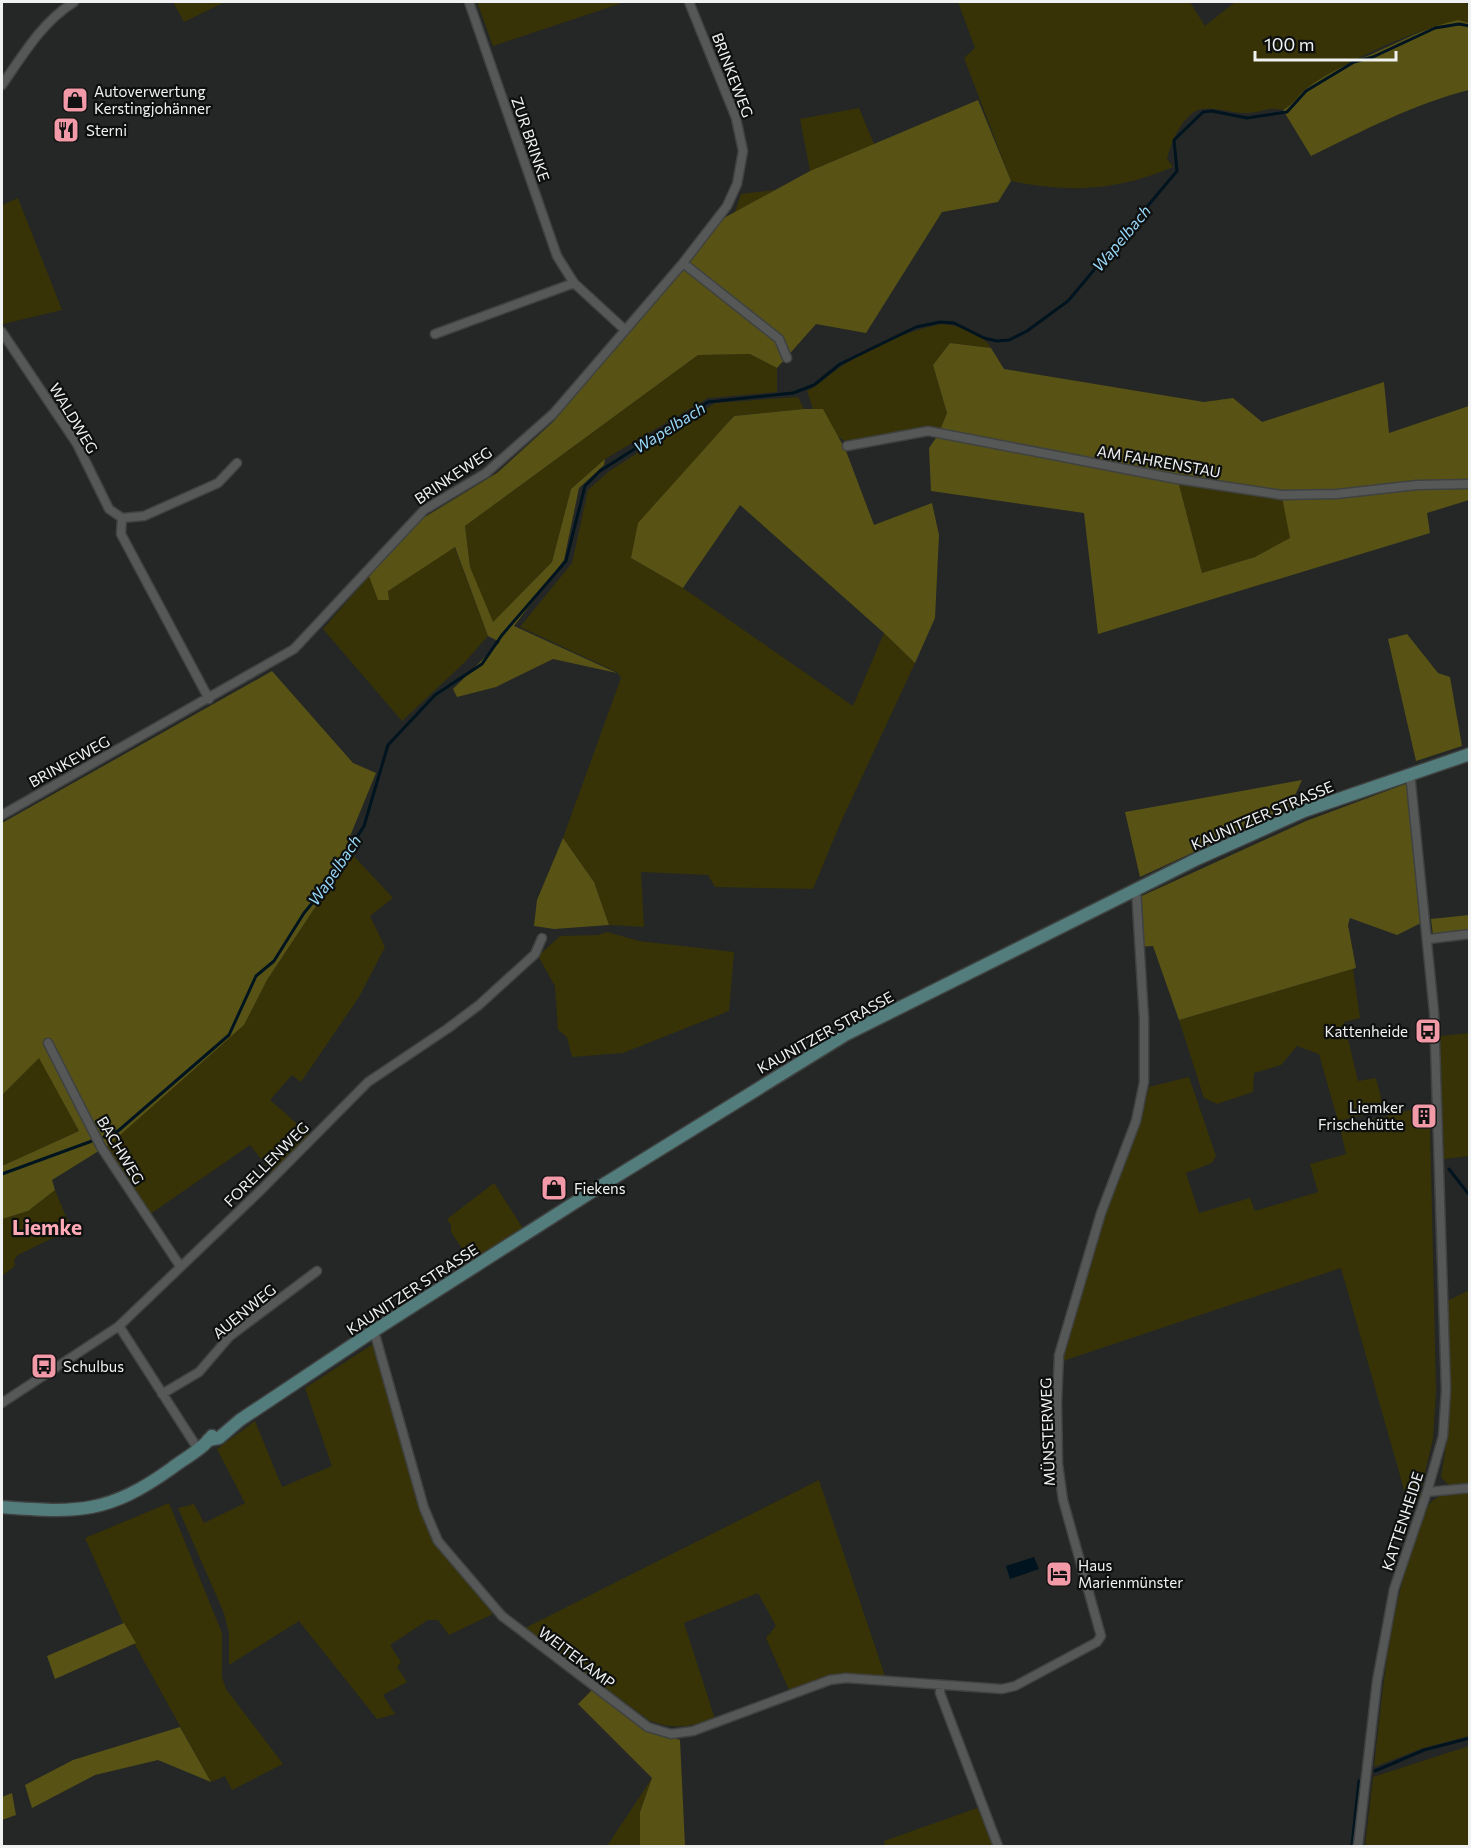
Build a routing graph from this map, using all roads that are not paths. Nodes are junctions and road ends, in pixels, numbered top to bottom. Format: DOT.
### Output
graph roads {
  1 [pos="74,2"];
  2 [pos="469,2"];
  3 [pos="689,2"];
  4 [pos="2,85"];
  5 [pos="683,263"];
  6 [pos="574,283"];
  7 [pos="624,329"];
  8 [pos="2,332"];
  9 [pos="435,334"];
  10 [pos="787,358"];
  11 [pos="847,446"];
  12 [pos="237,463"];
  13 [pos="1470,484"];
  14 [pos="122,518"];
  15 [pos="209,699"];
  16 [pos="1470,754"];
  17 [pos="1410,773"];
  18 [pos="2,814"];
  19 [pos="1136,888"];
  20 [pos="1470,934"];
  21 [pos="542,938"];
  22 [pos="1429,939"];
  23 [pos="48,1042"];
  24 [pos="180,1266"];
  25 [pos="317,1270"];
  26 [pos="119,1326"];
  27 [pos="372,1332"];
  28 [pos="162,1394"];
  29 [pos="2,1403"];
  30 [pos="198,1449"];
  31 [pos="1470,1488"];
  32 [pos="1427,1492"];
  33 [pos="2,1507"];
  34 [pos="940,1685"];
  35 [pos="998,1846"];
  36 [pos="1358,1846"];
  1 -- 4 [label="street"];
  2 -- 6 [label="street, ZUR BRINKE"];
  3 -- 5 [label="street, BRINKEWEG"];
  5 -- 7 [label="street, BRINKEWEG"];
  5 -- 10 [label="street"];
  6 -- 7 [label="street, ZUR BRINKE"];
  6 -- 9 [label="street"];
  7 -- 15 [label="street, BRINKEWEG"];
  8 -- 14 [label="street, WALDWEG"];
  11 -- 13 [label="street, AM FAHRENSTAU"];
  12 -- 14 [label="street"];
  14 -- 15 [label="street"];
  15 -- 18 [label="street, BRINKEWEG"];
  16 -- 17 [label="street, KAUNITZER STRASSE"];
  17 -- 19 [label="street, KAUNITZER STRASSE"];
  17 -- 22 [label="street, KATTENHEIDE"];
  19 -- 27 [label="street, KAUNITZER STRASSE"];
  19 -- 34 [label="street, MÜNSTERWEG"];
  20 -- 22 [label="street"];
  21 -- 24 [label="street, FORELLENWEG"];
  22 -- 32 [label="street, KATTENHEIDE"];
  23 -- 24 [label="street, BACHWEG"];
  24 -- 26 [label="street, FORELLENWEG"];
  25 -- 28 [label="street, AUENWEG"];
  26 -- 28 [label="street"];
  26 -- 29 [label="street, FORELLENWEG"];
  27 -- 30 [label="street, KAUNITZER STRASSE"];
  27 -- 34 [label="street, WEITEKAMP"];
  28 -- 30 [label="street"];
  30 -- 33 [label="street, KAUNITZER STRASSE"];
  31 -- 32 [label="street"];
  32 -- 36 [label="street, KATTENHEIDE"];
  34 -- 35 [label="street"];
}
